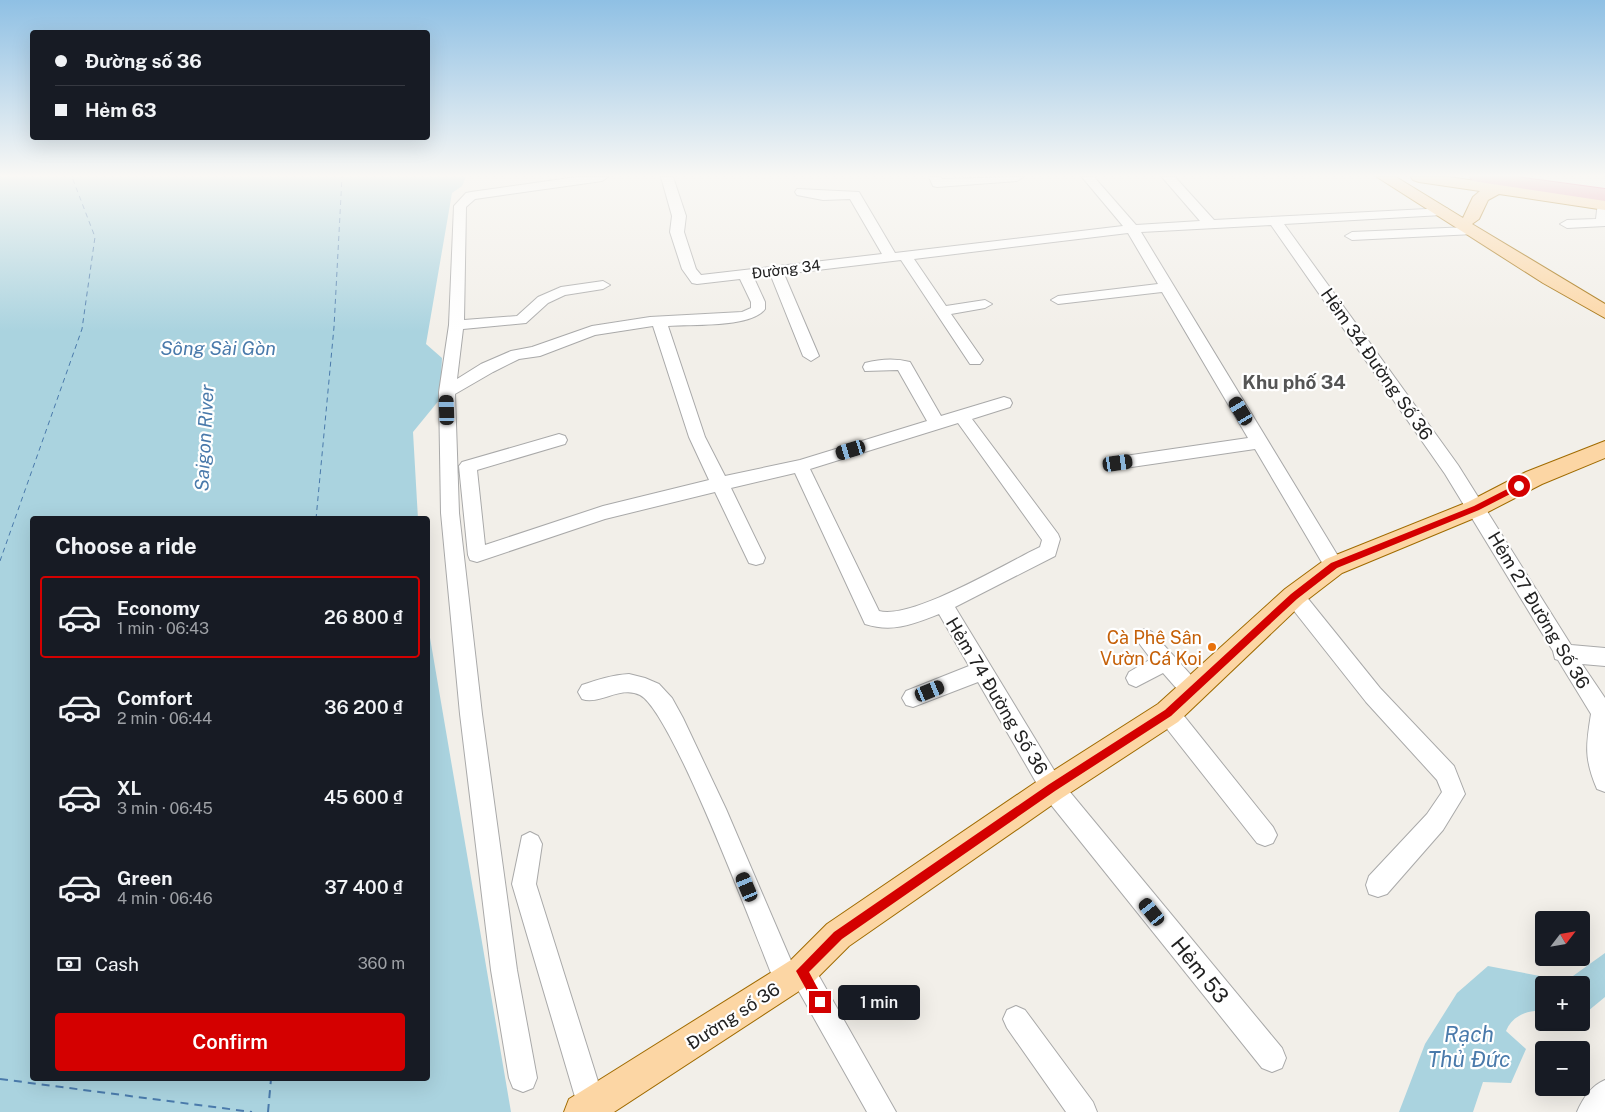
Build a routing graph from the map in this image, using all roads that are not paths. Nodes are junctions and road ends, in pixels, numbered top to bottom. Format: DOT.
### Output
graph roads {
  1 [pos="459,229"];
  2 [pos="677,229"];
  3 [pos="879,229"];
  4 [pos="1132,229"];
  5 [pos="1281,229"];
  6 [pos="1428,229"];
  7 [pos="1475,229"];
  8 [pos="1352,236"];
  9 [pos="898,256"];
  10 [pos="776,271"];
  11 [pos="745,274"];
  12 [pos="697,280"];
  13 [pos="603,285"];
  14 [pos="1167,287"];
  15 [pos="1058,300"];
  16 [pos="985,304"];
  17 [pos="942,311"];
  18 [pos="1605,312"];
  19 [pos="659,322"];
  20 [pos="456,326"];
  21 [pos="811,356"];
  22 [pos="975,360"];
  23 [pos="871,367"];
  24 [pos="447,392"];
  25 [pos="1004,403"];
  26 [pos="965,421"];
  27 [pos="937,423"];
  28 [pos="560,440"];
  29 [pos="1260,442"];
  30 [pos="1605,449"];
  31 [pos="1118,463"];
  32 [pos="800,466"];
  33 [pos="719,484"];
  34 [pos="1476,508"];
  35 [pos="756,558"];
  36 [pos="1334,566"];
  37 [pos="1294,596"];
  38 [pos="943,604"];
  39 [pos="1145,638"];
  40 [pos="1562,653"];
  41 [pos="1605,657"];
  42 [pos="1166,661"];
  43 [pos="981,670"];
  44 [pos="1136,678"];
  45 [pos="1192,691"];
  46 [pos="590,692"];
  47 [pos="913,698"];
  48 [pos="1168,713"];
  49 [pos="1603,713"];
  50 [pos="1605,781"];
  51 [pos="1052,788"];
  52 [pos="1265,835"];
  53 [pos="530,844"];
  54 [pos="1378,885"];
  55 [pos="794,976"];
  56 [pos="1016,1019"];
  57 [pos="1272,1058"];
  58 [pos="524,1078"];
  59 [pos="1605,1094"];
  60 [pos="587,1109"];
  61 [pos="882,1112"];
  62 [pos="1083,1112"];
  63 [pos="1591,1112"];
  1 -- 20 [label="street"];
  2 -- 12 [label="street"];
  3 -- 9 [label="street"];
  4 -- 9 [label="street, Đường 34"];
  4 -- 14 [label="street"];
  5 -- 34 [label="street, Hẻm 34 Đường Số 36"];
  6 -- 8 [label="street"];
  7 -- 18 [label="main road"];
  9 -- 10 [label="street, Đường 34"];
  9 -- 17 [label="street"];
  10 -- 11 [label="street, Đường 34"];
  10 -- 21 [label="street"];
  11 -- 12 [label="street, Đường 34"];
  11 -- 19 [label="street"];
  13 -- 20 [label="street"];
  14 -- 15 [label="street"];
  14 -- 29 [label="street"];
  16 -- 17 [label="street"];
  17 -- 22 [label="street"];
  19 -- 24 [label="street"];
  19 -- 33 [label="street"];
  20 -- 24 [label="street"];
  23 -- 27 [label="street"];
  24 -- 58 [label="street"];
  25 -- 27 [label="street"];
  26 -- 38 [label="street"];
  27 -- 32 [label="street"];
  28 -- 33 [label="street"];
  29 -- 31 [label="street"];
  29 -- 36 [label="street"];
  30 -- 34 [label="main road, Đường số 36"];
  32 -- 33 [label="street"];
  32 -- 38 [label="street"];
  33 -- 35 [label="street"];
  34 -- 36 [label="main road, Đường số 36"];
  34 -- 40 [label="street, Hẻm 27 Đường Số 36"];
  36 -- 37 [label="main road, Đường số 36"];
  37 -- 45 [label="main road, Đường số 36"];
  37 -- 54 [label="street"];
  38 -- 43 [label="street, Hẻm 74 Đường Số 36"];
  39 -- 42 [label="street"];
  40 -- 41 [label="street"];
  40 -- 49 [label="street, Hẻm 27 Đường Số 36"];
  42 -- 44 [label="street"];
  42 -- 45 [label="street"];
  43 -- 47 [label="street"];
  43 -- 51 [label="street, Hẻm 74 Đường Số 36"];
  45 -- 48 [label="main road, Đường số 36"];
  46 -- 55 [label="street"];
  48 -- 51 [label="main road, Đường số 36"];
  48 -- 52 [label="street"];
  49 -- 50 [label="street"];
  51 -- 55 [label="main road, Đường số 36"];
  51 -- 57 [label="street, Hẻm 53"];
  53 -- 60 [label="street"];
  55 -- 60 [label="main road, Đường số 36"];
  55 -- 61 [label="street"];
  56 -- 62 [label="street"];
  59 -- 63 [label="street"];
}
